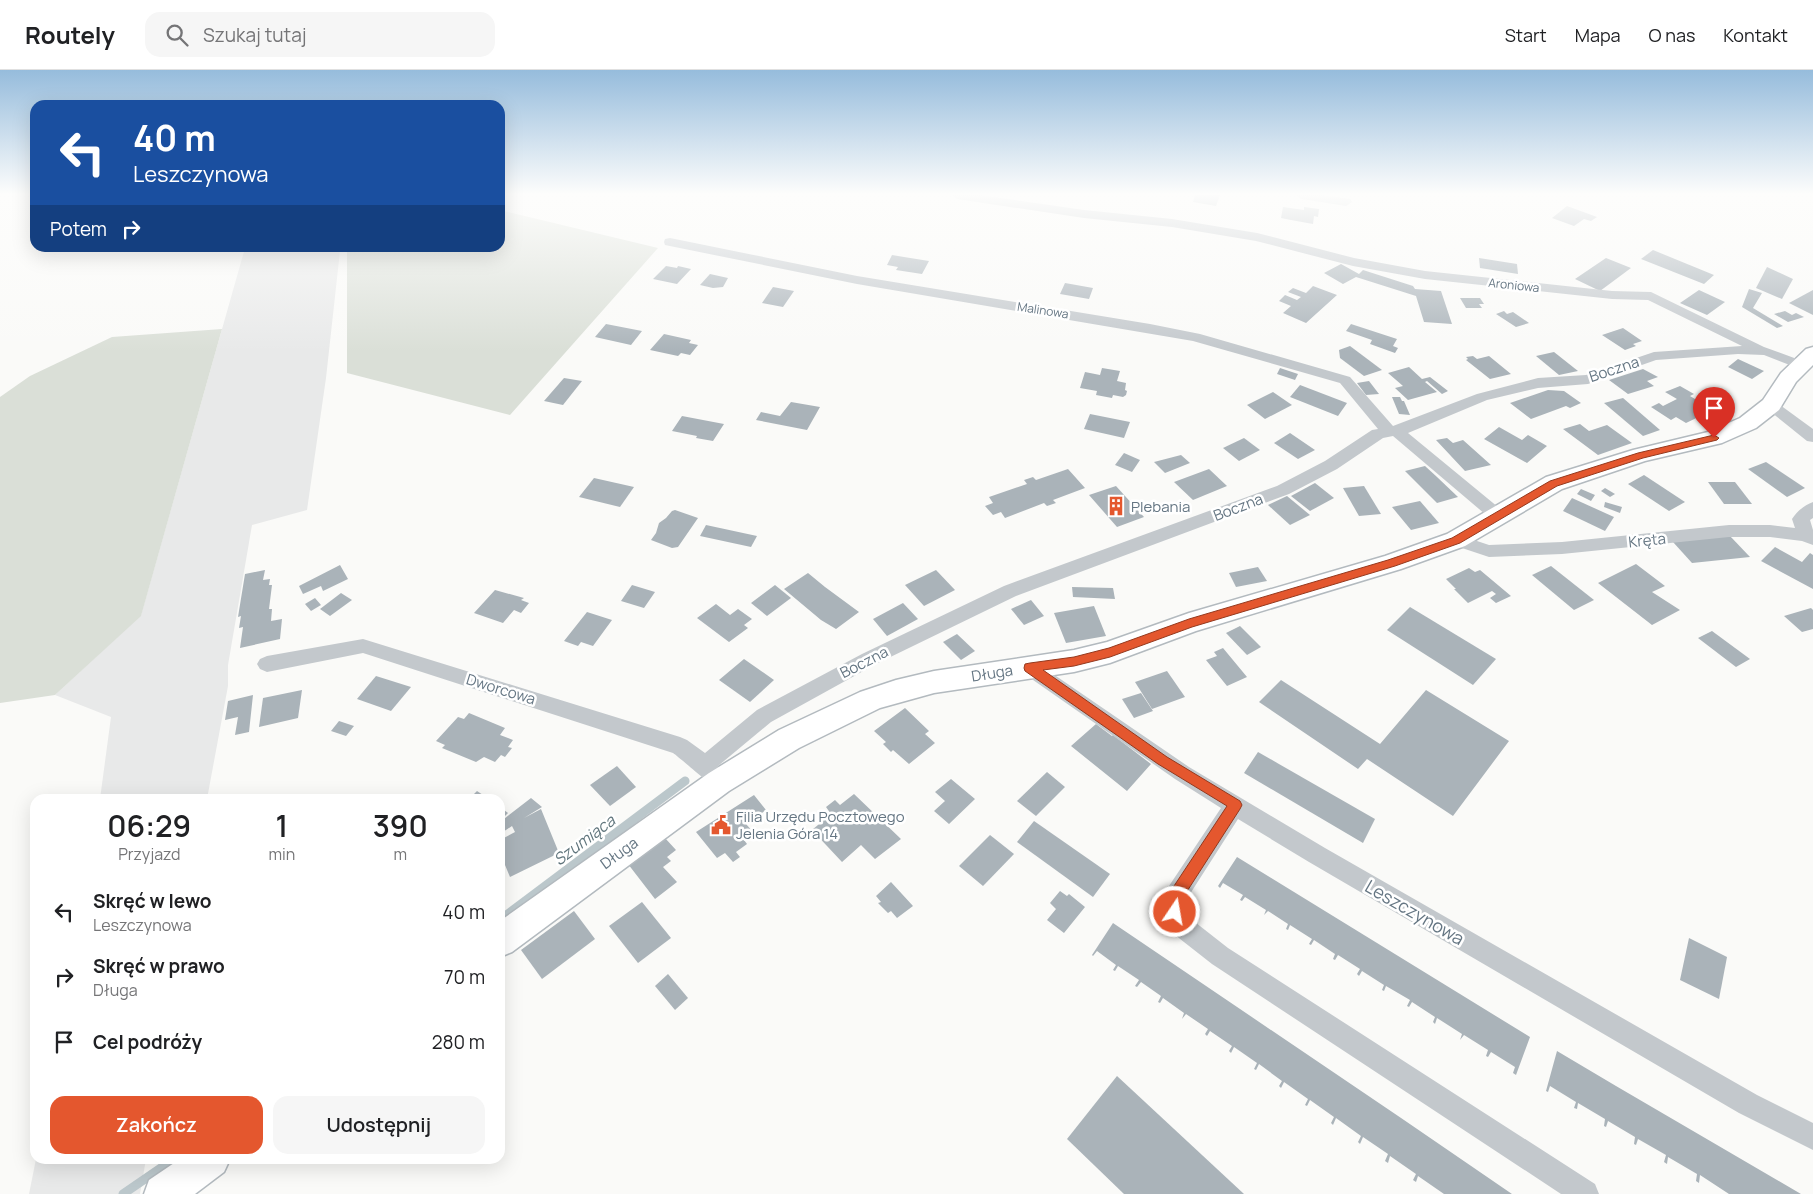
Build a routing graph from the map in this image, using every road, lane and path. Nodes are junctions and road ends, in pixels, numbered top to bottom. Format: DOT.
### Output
graph roads {
  1 [pos="697,247"];
  2 [pos="1297,247"];
  3 [pos="1766,352"];
  4 [pos="1806,359"];
  5 [pos="1771,405"];
  6 [pos="1392,431"];
  7 [pos="1813,437"];
  8 [pos="1429,458"];
  9 [pos="1813,508"];
  10 [pos="1498,516"];
  11 [pos="1810,537"];
  12 [pos="1456,540"];
  13 [pos="267,664"];
  14 [pos="1030,668"];
  15 [pos="712,773"];
  16 [pos="1236,805"];
  17 [pos="505,937"];
  18 [pos="1813,1137"];
  19 [pos="204,1164"];
  20 [pos="163,1194"];
  21 [pos="1585,1194"];
  1 -- 6 [label="street, Malinowa"];
  2 -- 3 [label="street, Aroniowa"];
  3 -- 4 [label="street, Boczna"];
  3 -- 6 [label="street, Boczna"];
  4 -- 5 [label="street, Długa"];
  5 -- 7 [label="street"];
  5 -- 10 [label="street, Długa"];
  6 -- 8 [label="street"];
  6 -- 15 [label="street, Boczna"];
  8 -- 10 [label="street"];
  9 -- 11 [label="street, Kręta"];
  10 -- 12 [label="street, Długa"];
  11 -- 12 [label="street, Kręta"];
  12 -- 14 [label="street, Długa"];
  13 -- 15 [label="street, Dworcowa"];
  14 -- 15 [label="street, Długa"];
  14 -- 16 [label="street, Leszczynowa"];
  15 -- 17 [label="street, Długa"];
  16 -- 18 [label="street, Leszczynowa"];
  16 -- 21 [label="street"];
  19 -- 20 [label="street"];
}
